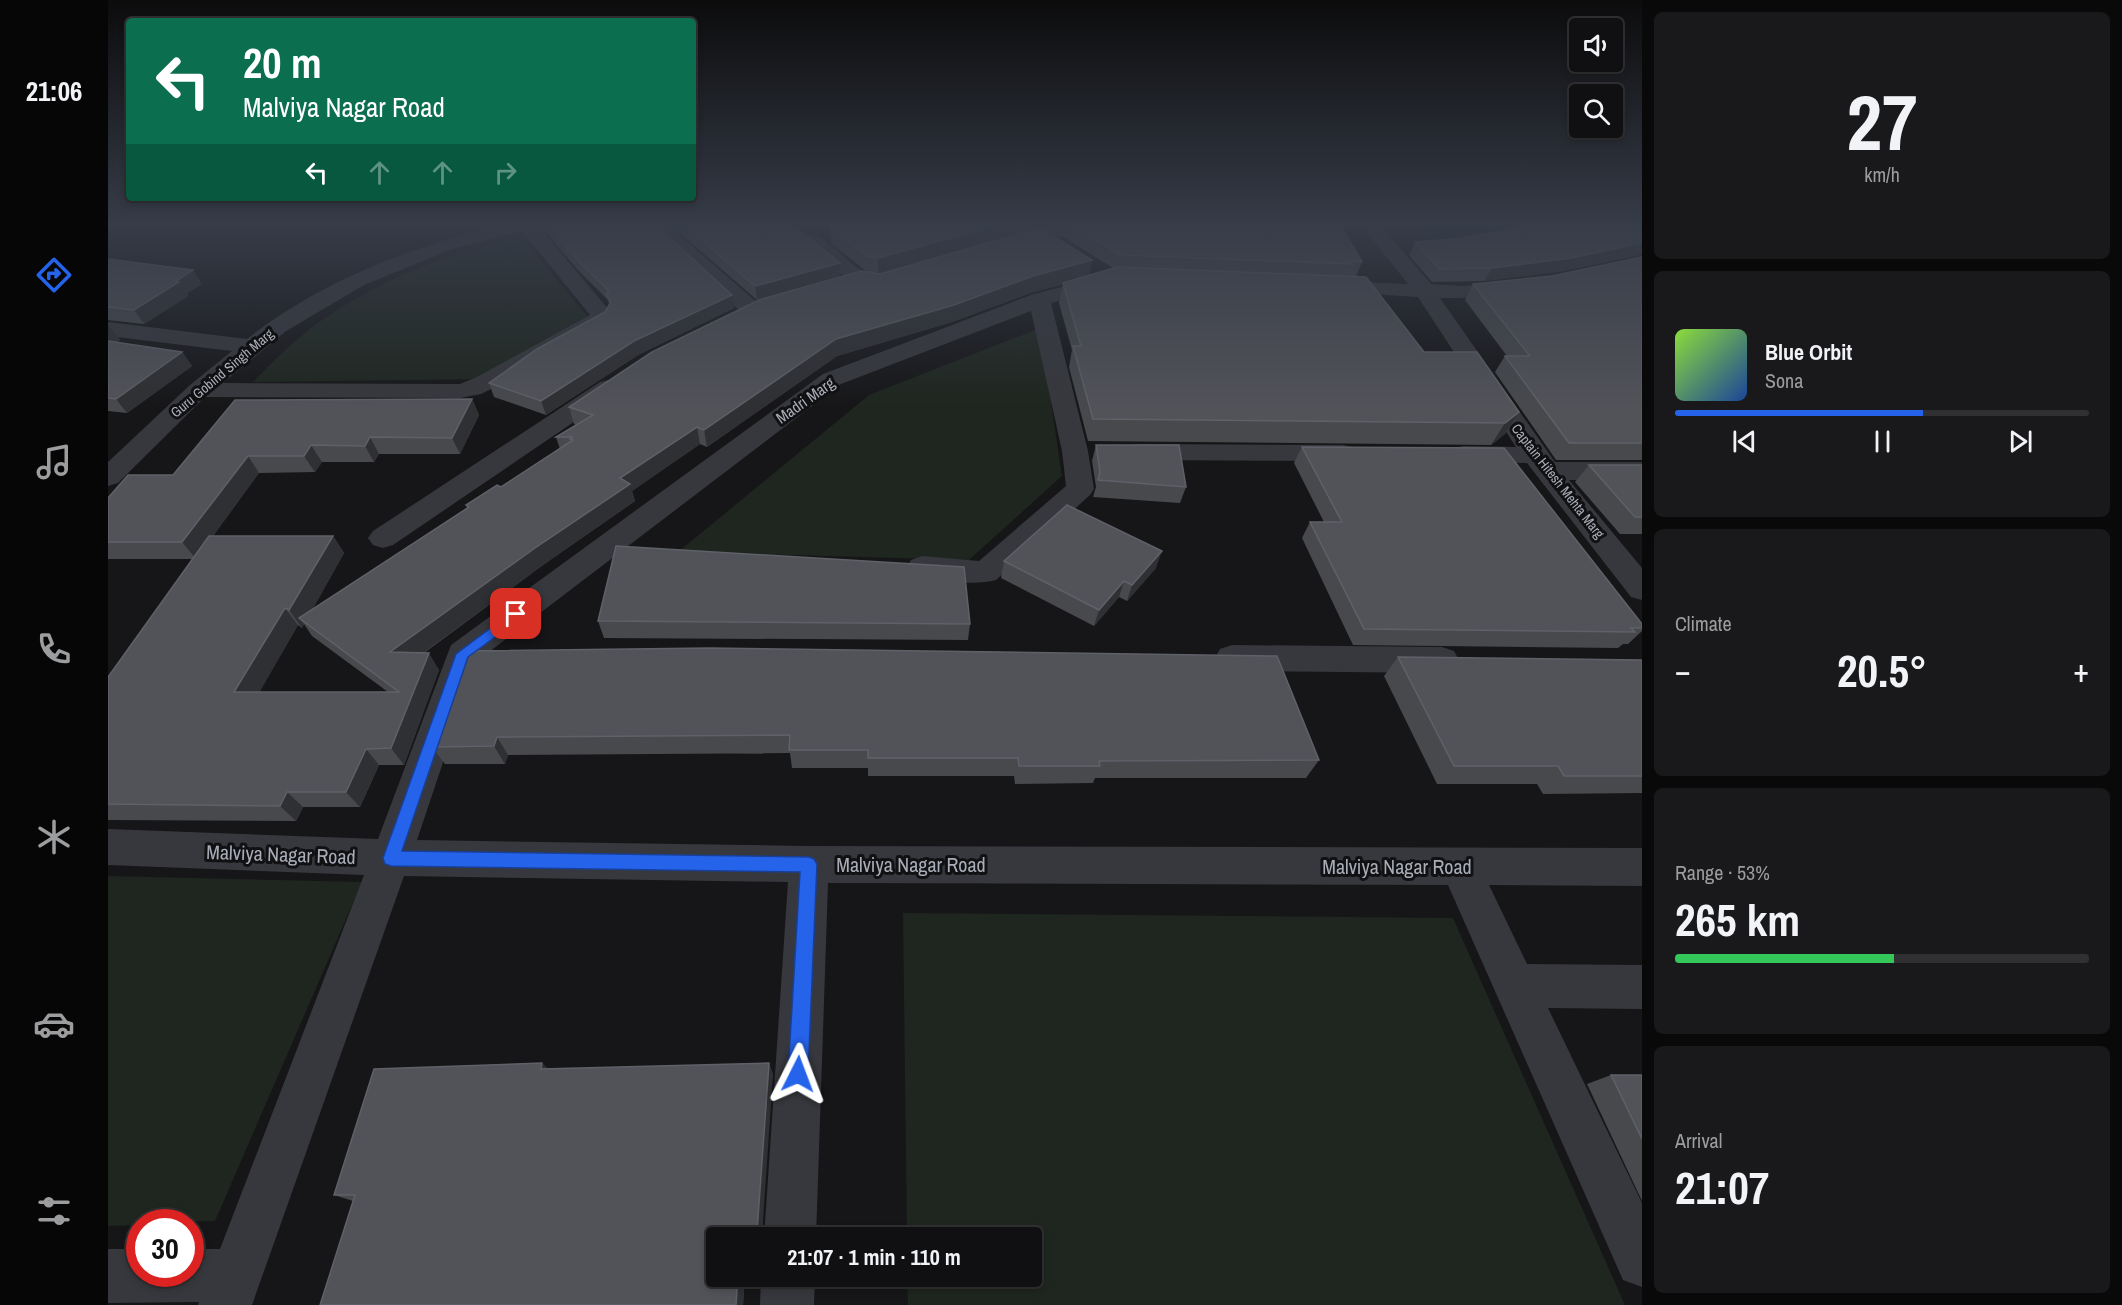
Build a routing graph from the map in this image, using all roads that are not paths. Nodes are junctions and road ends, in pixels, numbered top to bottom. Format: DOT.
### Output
graph roads {
  1 [pos="347,287"];
  2 [pos="578,287"];
  3 [pos="725,287"];
  4 [pos="831,287"];
  5 [pos="1076,287"];
  6 [pos="1334,287"];
  7 [pos="1422,287"];
  8 [pos="1516,287"];
  9 [pos="827,288"];
  10 [pos="1424,290"];
  11 [pos="1040,300"];
  12 [pos="752,311"];
  13 [pos="108,330"];
  14 [pos="252,347"];
  15 [pos="628,375"];
  16 [pos="199,390"];
  17 [pos="1095,451"];
  18 [pos="1370,453"];
  19 [pos="1440,454"];
  20 [pos="1541,463"];
  21 [pos="1642,471"];
  22 [pos="108,477"];
  23 [pos="383,538"];
  24 [pos="606,548"];
  25 [pos="641,550"];
  26 [pos="890,566"];
  27 [pos="1642,589"];
  28 [pos="463,654"];
  29 [pos="510,654"];
  30 [pos="1204,657"];
  31 [pos="1475,661"];
  32 [pos="108,847"];
  33 [pos="391,858"];
  34 [pos="809,864"];
  35 [pos="1460,867"];
  36 [pos="1642,867"];
  37 [pos="1516,986"];
  38 [pos="1642,987"];
  39 [pos="791,1227"];
  40 [pos="1642,1261"];
  41 [pos="108,1276"];
  42 [pos="788,1287"];
  43 [pos="231,1290"];
  44 [pos="787,1305"];
  1 -- 14 [label="street, Guru Gobind Singh Marg"];
  2 -- 16 [label="street"];
  3 -- 12 [label="street"];
  4 -- 9 [label="street"];
  5 -- 11 [label="street, Madri Marg"];
  6 -- 10 [label="street"];
  7 -- 10 [label="street, Captain Hitesh Mehta Marg"];
  8 -- 10 [label="street"];
  10 -- 20 [label="street, Captain Hitesh Mehta Marg"];
  11 -- 17 [label="street"];
  11 -- 24 [label="street, Madri Marg"];
  13 -- 14 [label="street"];
  14 -- 16 [label="street, Guru Gobind Singh Marg"];
  15 -- 23 [label="street"];
  16 -- 22 [label="street, Guru Gobind Singh Marg"];
  17 -- 18 [label="street"];
  17 -- 26 [label="street"];
  19 -- 20 [label="street"];
  20 -- 21 [label="street"];
  20 -- 27 [label="street, Captain Hitesh Mehta Marg"];
  24 -- 25 [label="street"];
  24 -- 28 [label="street, Madri Marg"];
  28 -- 29 [label="street"];
  28 -- 33 [label="street"];
  30 -- 31 [label="street"];
  32 -- 33 [label="street, Malviya Nagar Road"];
  33 -- 34 [label="street, Malviya Nagar Road"];
  33 -- 43 [label="street"];
  34 -- 35 [label="street, Malviya Nagar Road"];
  34 -- 39 [label="street"];
  35 -- 36 [label="street, Malviya Nagar Road"];
  35 -- 37 [label="street"];
  37 -- 38 [label="street"];
  37 -- 40 [label="street"];
  41 -- 43 [label="street"];
  42 -- 44 [label="street"];
}
